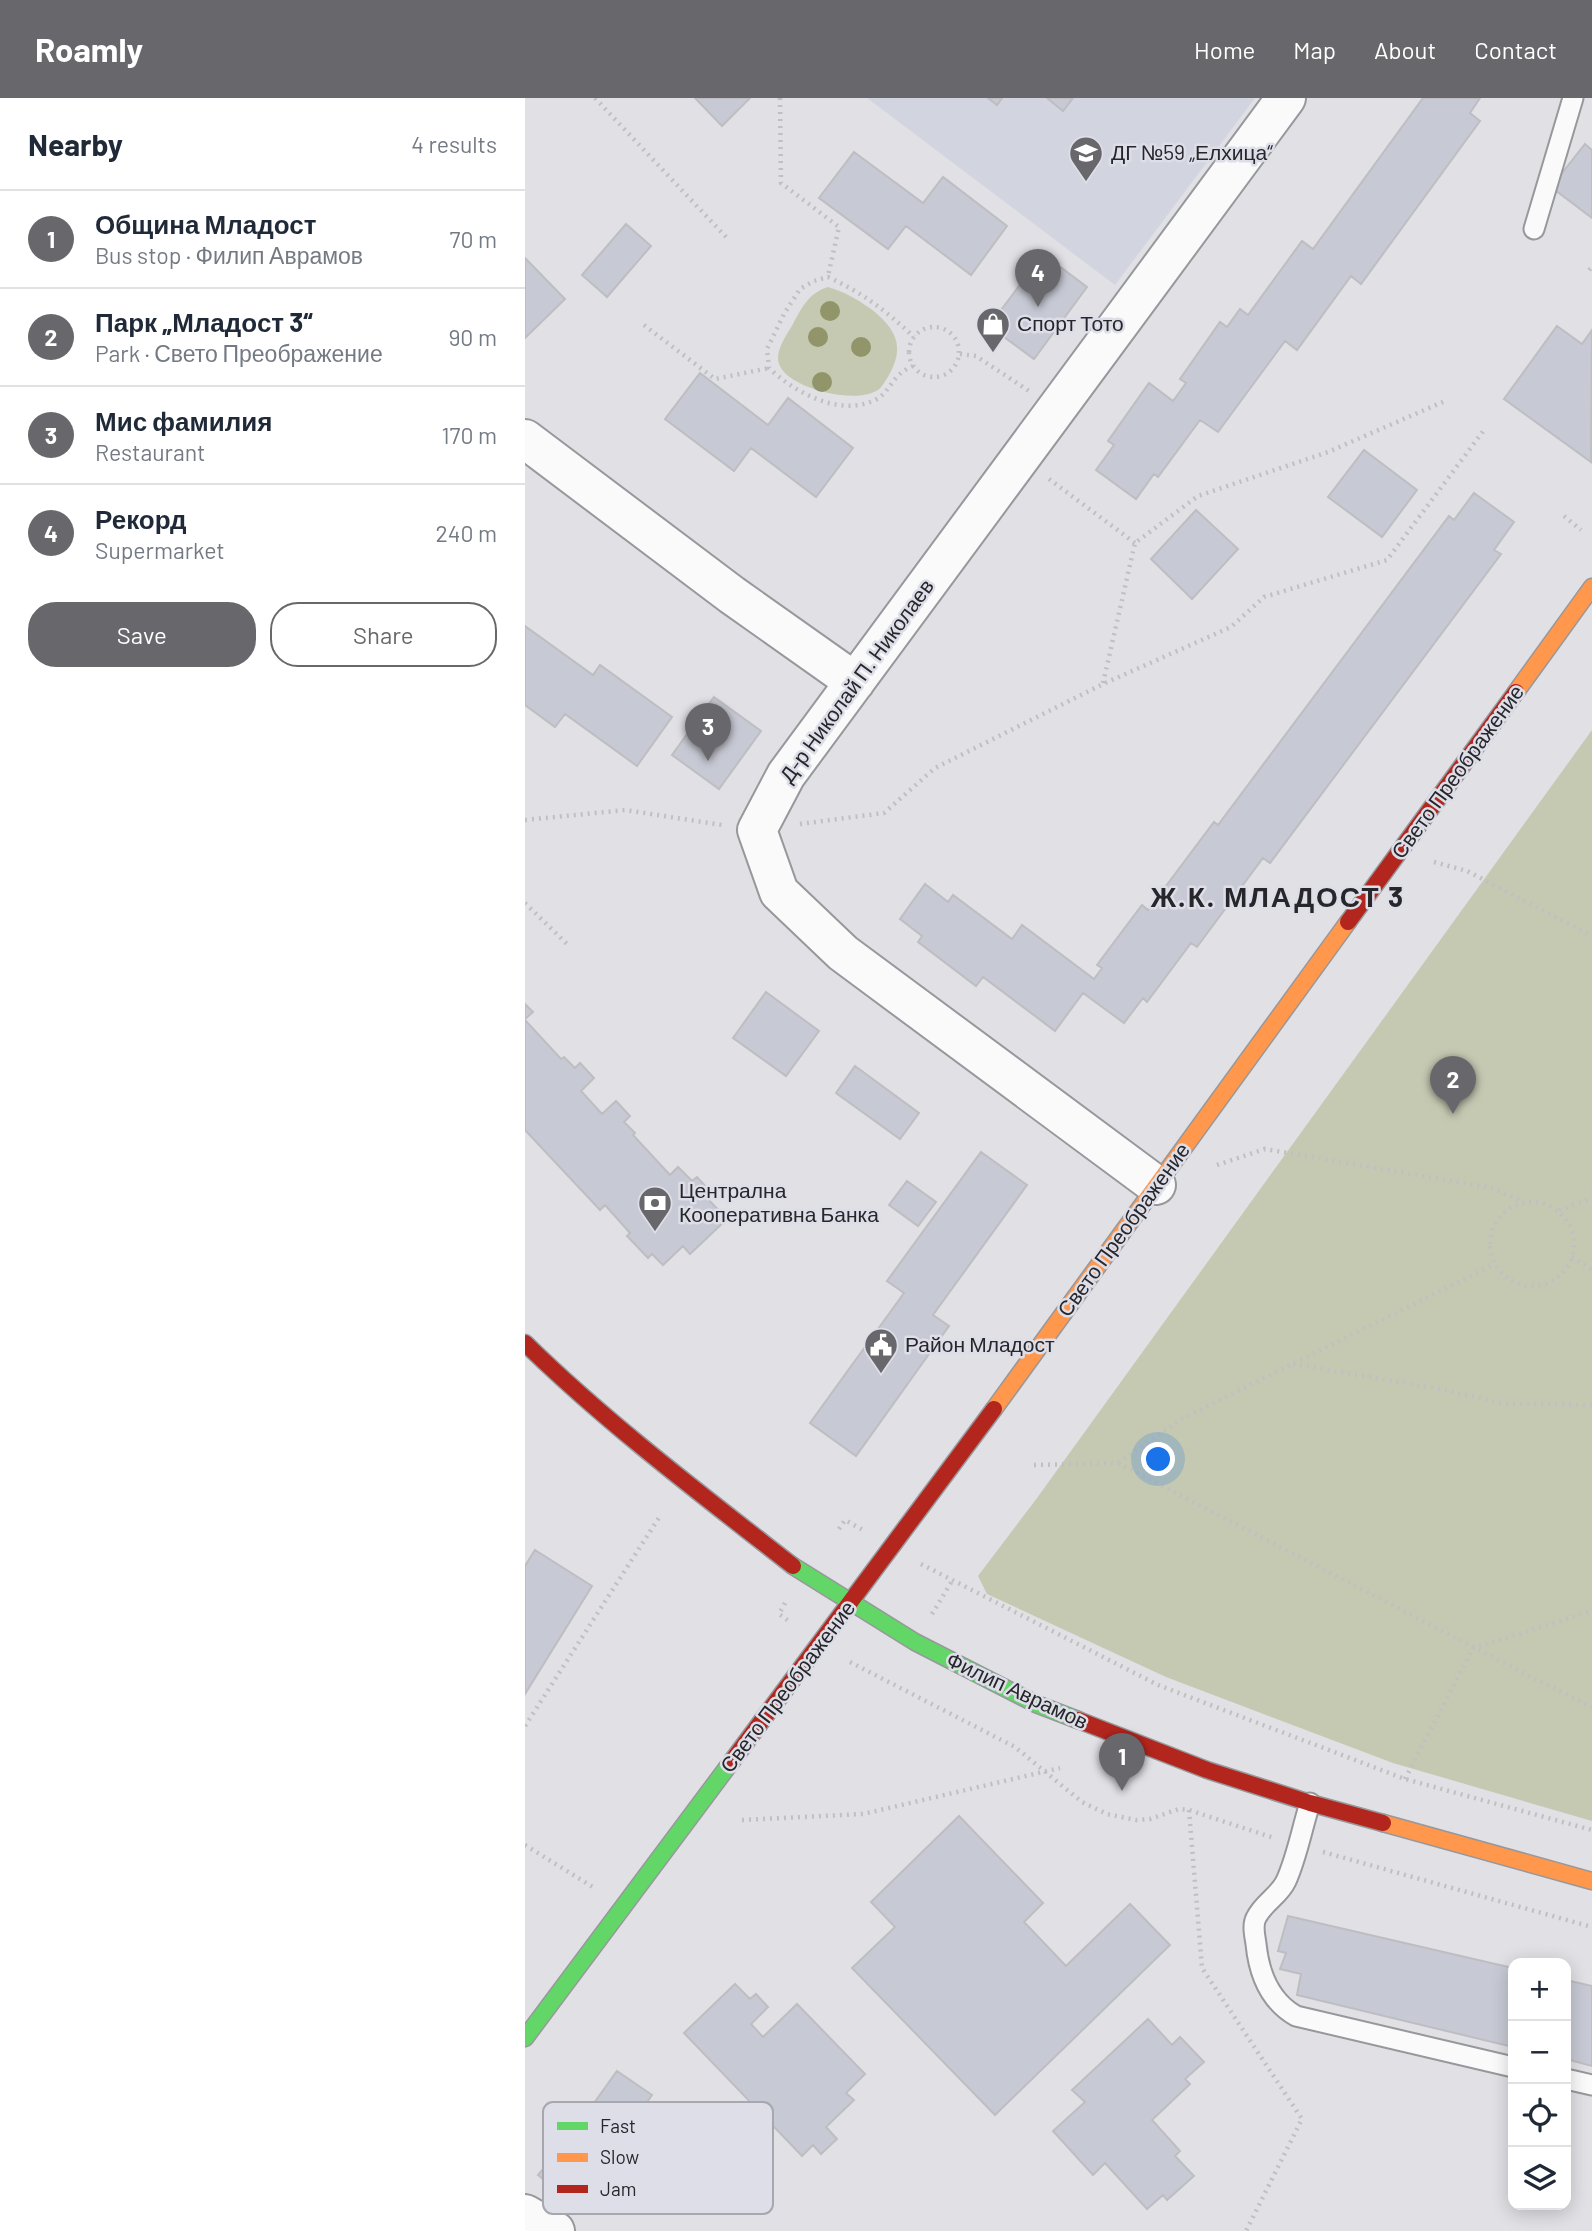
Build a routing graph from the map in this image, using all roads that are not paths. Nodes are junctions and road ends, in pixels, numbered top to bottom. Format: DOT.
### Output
graph roads {
  1 [pos="1286,98"];
  2 [pos="1573,98"];
  3 [pos="1534,229"];
  4 [pos="525,439"];
  5 [pos="1592,587"];
  6 [pos="855,682"];
  7 [pos="1156,1185"];
  8 [pos="525,1343"];
  9 [pos="850,1604"];
  10 [pos="1310,1803"];
  11 [pos="1592,1881"];
  12 [pos="525,2038"];
  13 [pos="1508,2066"];
  14 [pos="1571,2080"];
  15 [pos="1592,2085"];
  16 [pos="525,2214"];
  17 [pos="555,2231"];
  1 -- 6 [label="street, Д-р Николай П. Николаев"];
  2 -- 3 [label="lane"];
  4 -- 6 [label="street"];
  5 -- 7 [label="street, Свето Преображение"];
  6 -- 7 [label="street, Д-р Николай П. Николаев"];
  7 -- 9 [label="street, Свето Преображение"];
  8 -- 9 [label="street, Филип Аврамов"];
  9 -- 10 [label="street, Филип Аврамов"];
  9 -- 12 [label="street, Свето Преображение"];
  10 -- 11 [label="street, Филип Аврамов"];
  10 -- 13 [label="lane"];
  14 -- 15 [label="lane"];
  16 -- 17 [label="street"];
}
